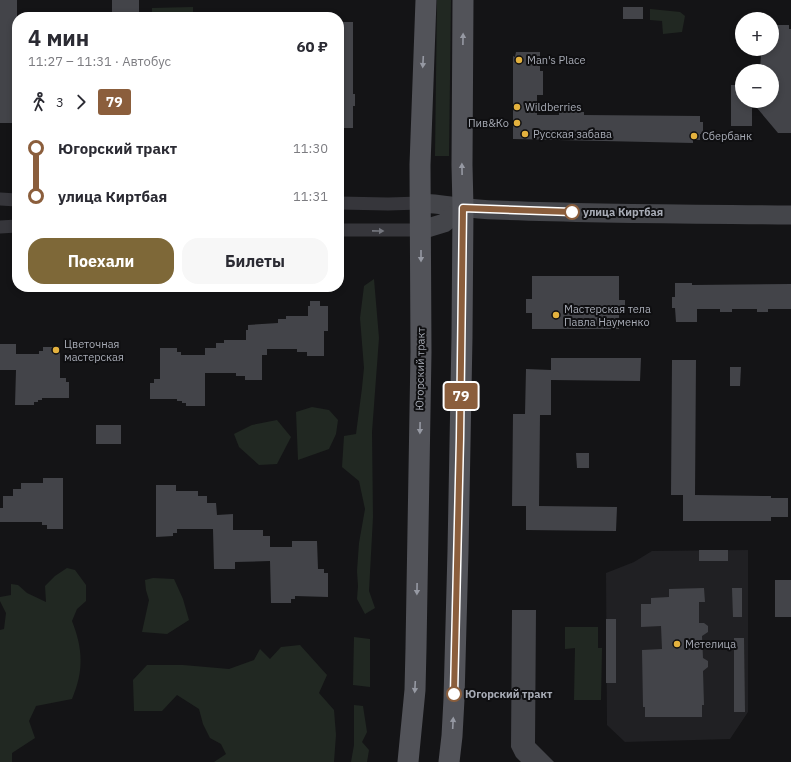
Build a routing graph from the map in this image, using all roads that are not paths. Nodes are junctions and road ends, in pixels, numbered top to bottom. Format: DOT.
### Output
graph roads {
  1 [pos="426,0"];
  2 [pos="463,0"];
  3 [pos="0,199"];
  4 [pos="12,200"];
  5 [pos="420,203"];
  6 [pos="344,204"];
  7 [pos="463,208"];
  8 [pos="791,215"];
  9 [pos="0,226"];
  10 [pos="12,226"];
  11 [pos="344,230"];
  12 [pos="421,230"];
  13 [pos="408,762"];
  14 [pos="449,762"];
  1 -- 5 [label="main road, Югорский тракт, one-way"];
  7 -- 2 [label="main road, one-way"];
  3 -- 4 [label="street"];
  5 -- 6 [label="street"];
  5 -- 7 [label="main road"];
  5 -- 12 [label="main road, Югорский тракт"];
  7 -- 8 [label="main road"];
  7 -- 12 [label="main road"];
  14 -- 7 [label="main road, one-way"];
  9 -- 10 [label="street"];
  11 -- 12 [label="street, one-way"];
  12 -- 13 [label="main road, Югорский тракт, one-way"];
}
